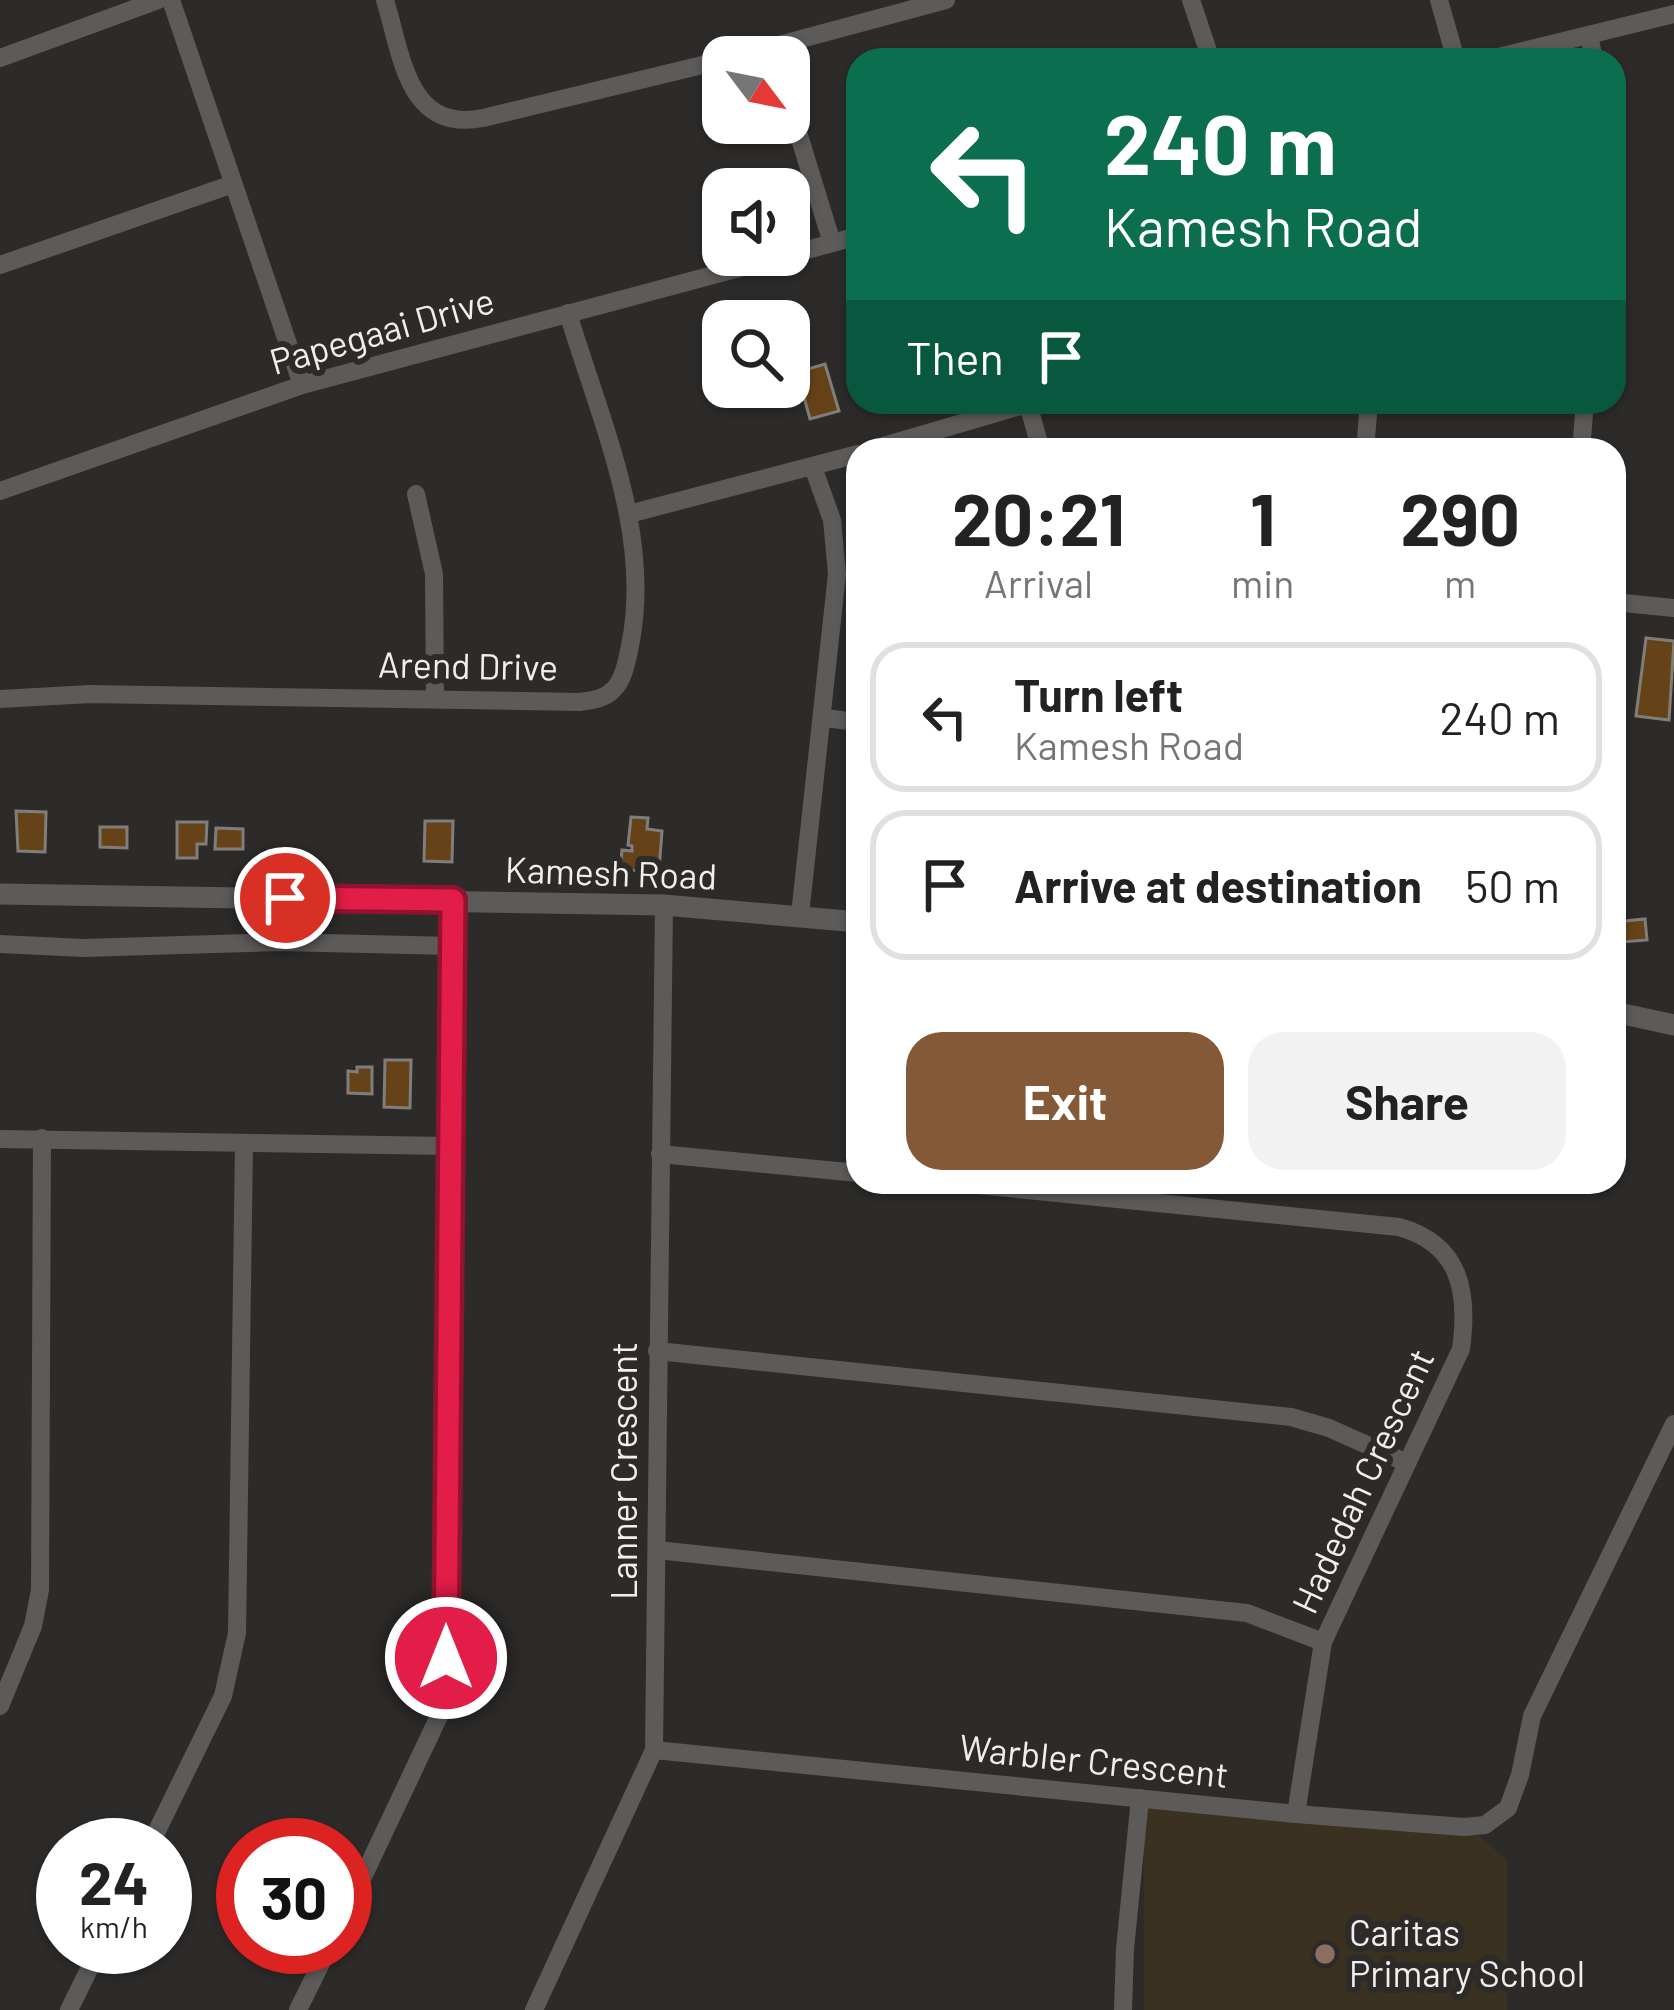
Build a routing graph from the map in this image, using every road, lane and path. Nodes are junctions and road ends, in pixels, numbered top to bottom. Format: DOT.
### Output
graph roads {
  1 [pos="158,0"];
  2 [pos="171,0"];
  3 [pos="385,0"];
  4 [pos="946,0"];
  5 [pos="1192,0"];
  6 [pos="1438,0"];
  7 [pos="1674,14"];
  8 [pos="1589,35"];
  9 [pos="810,42"];
  10 [pos="1207,48"];
  11 [pos="1452,48"];
  12 [pos="1535,48"];
  13 [pos="1592,48"];
  14 [pos="0,58"];
  15 [pos="702,64"];
  16 [pos="802,144"];
  17 [pos="232,184"];
  18 [pos="846,239"];
  19 [pos="832,243"];
  20 [pos="810,249"];
  21 [pos="0,265"];
  22 [pos="709,276"];
  23 [pos="568,313"];
  24 [pos="302,385"];
  25 [pos="993,414"];
  26 [pos="911,438"];
  27 [pos="846,457"];
  28 [pos="813,467"];
  29 [pos="0,491"];
  30 [pos="416,494"];
  31 [pos="629,514"];
  32 [pos="1626,603"];
  33 [pos="1674,608"];
  34 [pos="435,698"];
  35 [pos="0,699"];
  36 [pos="824,718"];
  37 [pos="846,721"];
  38 [pos="0,894"];
  39 [pos="453,900"];
  40 [pos="664,905"];
  41 [pos="800,916"];
  42 [pos="846,921"];
  43 [pos="0,944"];
  44 [pos="452,946"];
  45 [pos="1626,1014"];
  46 [pos="1674,1024"];
  47 [pos="0,1138"];
  48 [pos="42,1138"];
  49 [pos="244,1144"];
  50 [pos="448,1146"];
  51 [pos="661,1154"];
  52 [pos="846,1172"];
  53 [pos="1068,1194"];
  54 [pos="657,1351"];
  55 [pos="1674,1424"];
  56 [pos="1407,1463"];
  57 [pos="657,1550"];
  58 [pos="1323,1642"];
  59 [pos="0,1706"];
  60 [pos="654,1750"];
  61 [pos="1140,1798"];
  62 [pos="1297,1814"];
  63 [pos="163,1818"];
  64 [pos="372,1858"];
  65 [pos="87,1974"];
  66 [pos="316,1974"];
  67 [pos="69,2010"];
  68 [pos="298,2010"];
  69 [pos="534,2010"];
  70 [pos="1124,2010"];
  1 -- 14 [label="street"];
  2 -- 17 [label="street"];
  3 -- 15 [label="street"];
  4 -- 9 [label="street"];
  5 -- 10 [label="street"];
  6 -- 11 [label="street"];
  7 -- 8 [label="street"];
  8 -- 12 [label="street"];
  8 -- 13 [label="street"];
  16 -- 19 [label="street"];
  17 -- 21 [label="street"];
  17 -- 24 [label="street"];
  18 -- 19 [label="street, Papegaai Drive"];
  19 -- 20 [label="street, Papegaai Drive"];
  22 -- 23 [label="street, Papegaai Drive"];
  23 -- 24 [label="street, Papegaai Drive"];
  23 -- 31 [label="street, Arend Drive"];
  24 -- 29 [label="street, Papegaai Drive"];
  25 -- 26 [label="street"];
  27 -- 28 [label="street"];
  28 -- 31 [label="street"];
  28 -- 36 [label="street"];
  30 -- 34 [label="street"];
  31 -- 34 [label="street, Arend Drive"];
  32 -- 33 [label="street"];
  34 -- 35 [label="street, Arend Drive"];
  36 -- 37 [label="street"];
  36 -- 41 [label="street"];
  38 -- 39 [label="street, Kamesh Road"];
  39 -- 40 [label="street, Kamesh Road"];
  39 -- 44 [label="street"];
  40 -- 41 [label="street, Kamesh Road"];
  40 -- 51 [label="street, Lanner Crescent"];
  41 -- 42 [label="street, Kamesh Road"];
  43 -- 44 [label="street"];
  44 -- 50 [label="street"];
  45 -- 46 [label="street"];
  47 -- 48 [label="street"];
  48 -- 49 [label="street"];
  48 -- 59 [label="street"];
  49 -- 50 [label="street"];
  49 -- 63 [label="street"];
  50 -- 64 [label="street"];
  51 -- 52 [label="street"];
  51 -- 54 [label="street, Lanner Crescent"];
  53 -- 56 [label="street, Hadedah Crescent"];
  54 -- 56 [label="street"];
  54 -- 57 [label="street, Lanner Crescent"];
  55 -- 62 [label="street, Warbler Crescent"];
  56 -- 58 [label="street, Hadedah Crescent"];
  57 -- 58 [label="street"];
  57 -- 60 [label="street, Lanner Crescent"];
  58 -- 62 [label="street, Hadedah Crescent"];
  60 -- 61 [label="street, Warbler Crescent"];
  60 -- 69 [label="street, Lanner Crescent"];
  61 -- 62 [label="street, Warbler Crescent"];
  61 -- 70 [label="street"];
  65 -- 67 [label="street"];
  66 -- 68 [label="street"];
}
